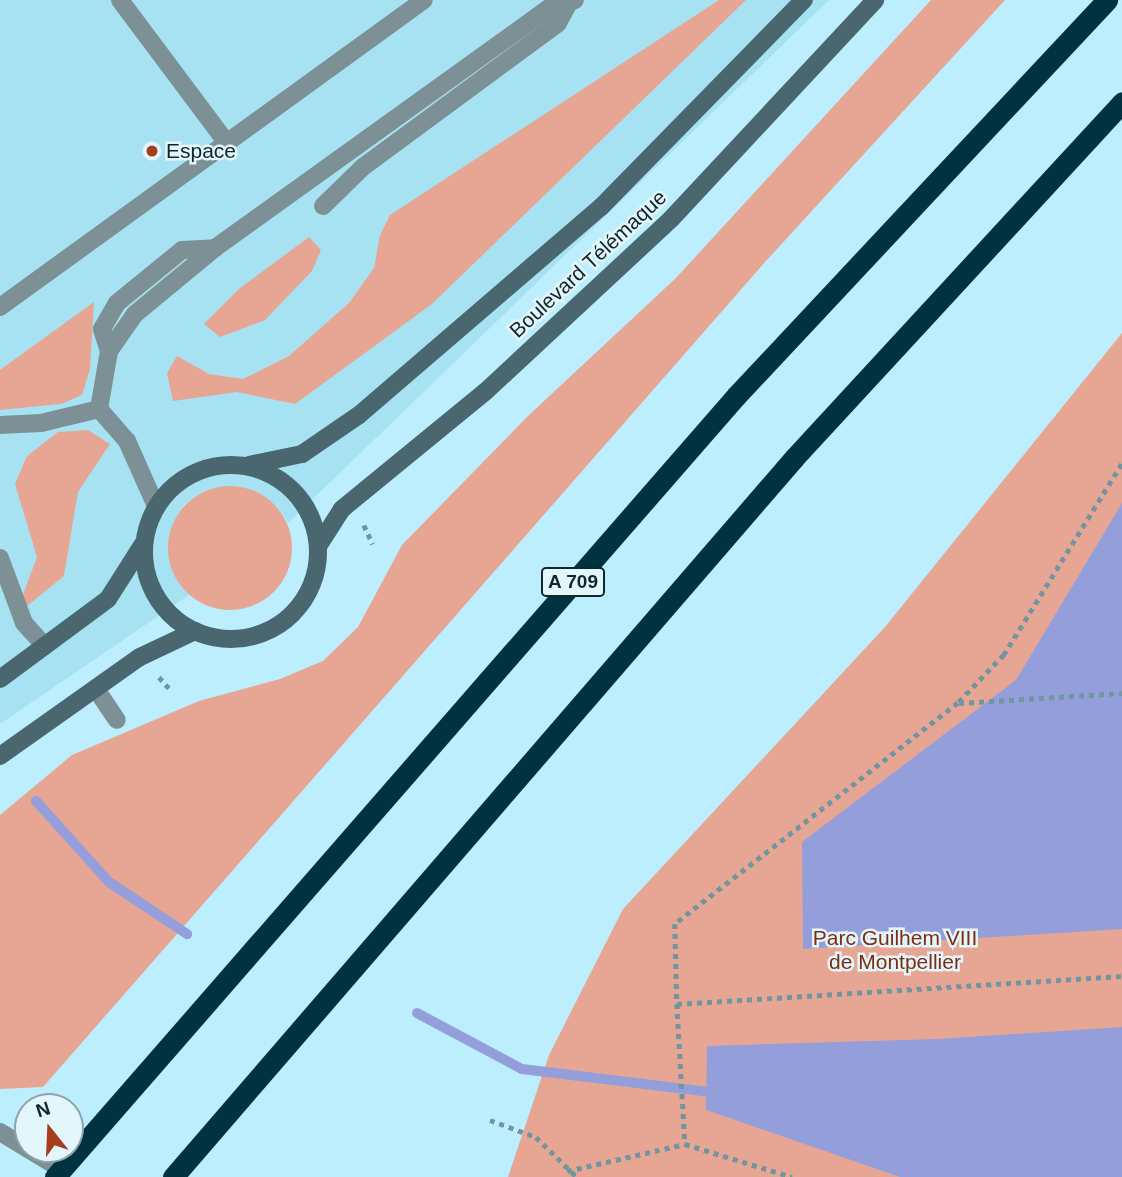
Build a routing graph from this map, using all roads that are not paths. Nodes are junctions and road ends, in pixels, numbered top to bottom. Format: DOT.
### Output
graph roads {
  1 [pos="120,0"];
  2 [pos="424,0"];
  3 [pos="804,0"];
  4 [pos="875,0"];
  5 [pos="1107,0"];
  6 [pos="571,3"];
  7 [pos="1122,102"];
  8 [pos="227,143"];
  9 [pos="323,206"];
  10 [pos="0,307"];
  11 [pos="99,409"];
  12 [pos="0,425"];
  13 [pos="249,466"];
  14 [pos="156,506"];
  15 [pos="144,544"];
  16 [pos="319,545"];
  17 [pos="0,558"];
  18 [pos="195,631"];
  19 [pos="45,646"];
  20 [pos="0,679"];
  21 [pos="96,689"];
  22 [pos="117,720"];
  23 [pos="0,756"];
  24 [pos="0,1132"];
  25 [pos="58,1173"];
  26 [pos="173,1177"];
  1 -- 8 [label="lane"];
  2 -- 8 [label="lane"];
  3 -- 13 [label="main road, Boulevard Télémaque"];
  4 -- 16 [label="main road, Boulevard Télémaque"];
  5 -- 25 [label="highway, A 709"];
  6 -- 9 [label="lane"];
  6 -- 11 [label="lane"];
  7 -- 26 [label="highway"];
  8 -- 10 [label="lane"];
  11 -- 12 [label="lane"];
  11 -- 14 [label="lane"];
  13 -- 14 [label="main road"];
  13 -- 16 [label="main road"];
  14 -- 15 [label="main road"];
  15 -- 18 [label="main road"];
  15 -- 19 [label="main road"];
  16 -- 18 [label="main road"];
  17 -- 19 [label="lane"];
  18 -- 21 [label="main road"];
  19 -- 20 [label="main road"];
  21 -- 22 [label="lane"];
  21 -- 23 [label="main road"];
  24 -- 25 [label="lane"];
}
